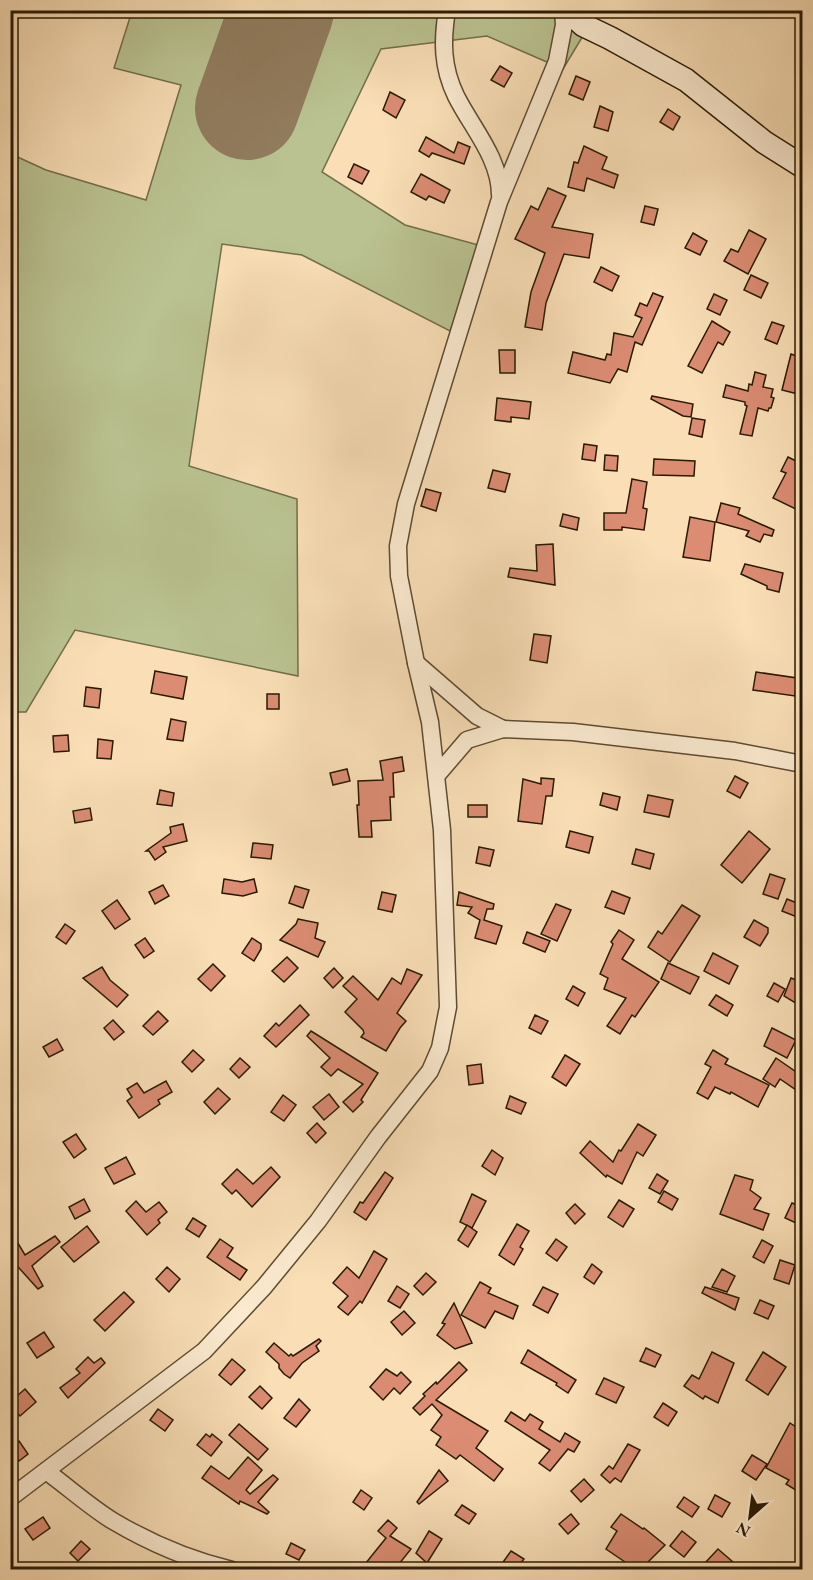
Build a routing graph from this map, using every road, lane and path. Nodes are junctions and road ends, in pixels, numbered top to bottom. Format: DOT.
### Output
graph roads {
  1 [pos="447,10"];
  2 [pos="565,10"];
  3 [pos="802,166"];
  4 [pos="500,202"];
  5 [pos="416,663"];
  6 [pos="503,729"];
  7 [pos="802,764"];
  8 [pos="437,775"];
  9 [pos="46,1471"];
  10 [pos="10,1498"];
  11 [pos="232,1569"];
  1 -- 4 [label="street"];
  2 -- 3 [label="main road"];
  2 -- 4 [label="street"];
  4 -- 5 [label="street"];
  5 -- 6 [label="street"];
  5 -- 8 [label="street"];
  6 -- 7 [label="street"];
  6 -- 8 [label="street"];
  8 -- 9 [label="street"];
  9 -- 10 [label="street"];
  9 -- 11 [label="street"];
}
